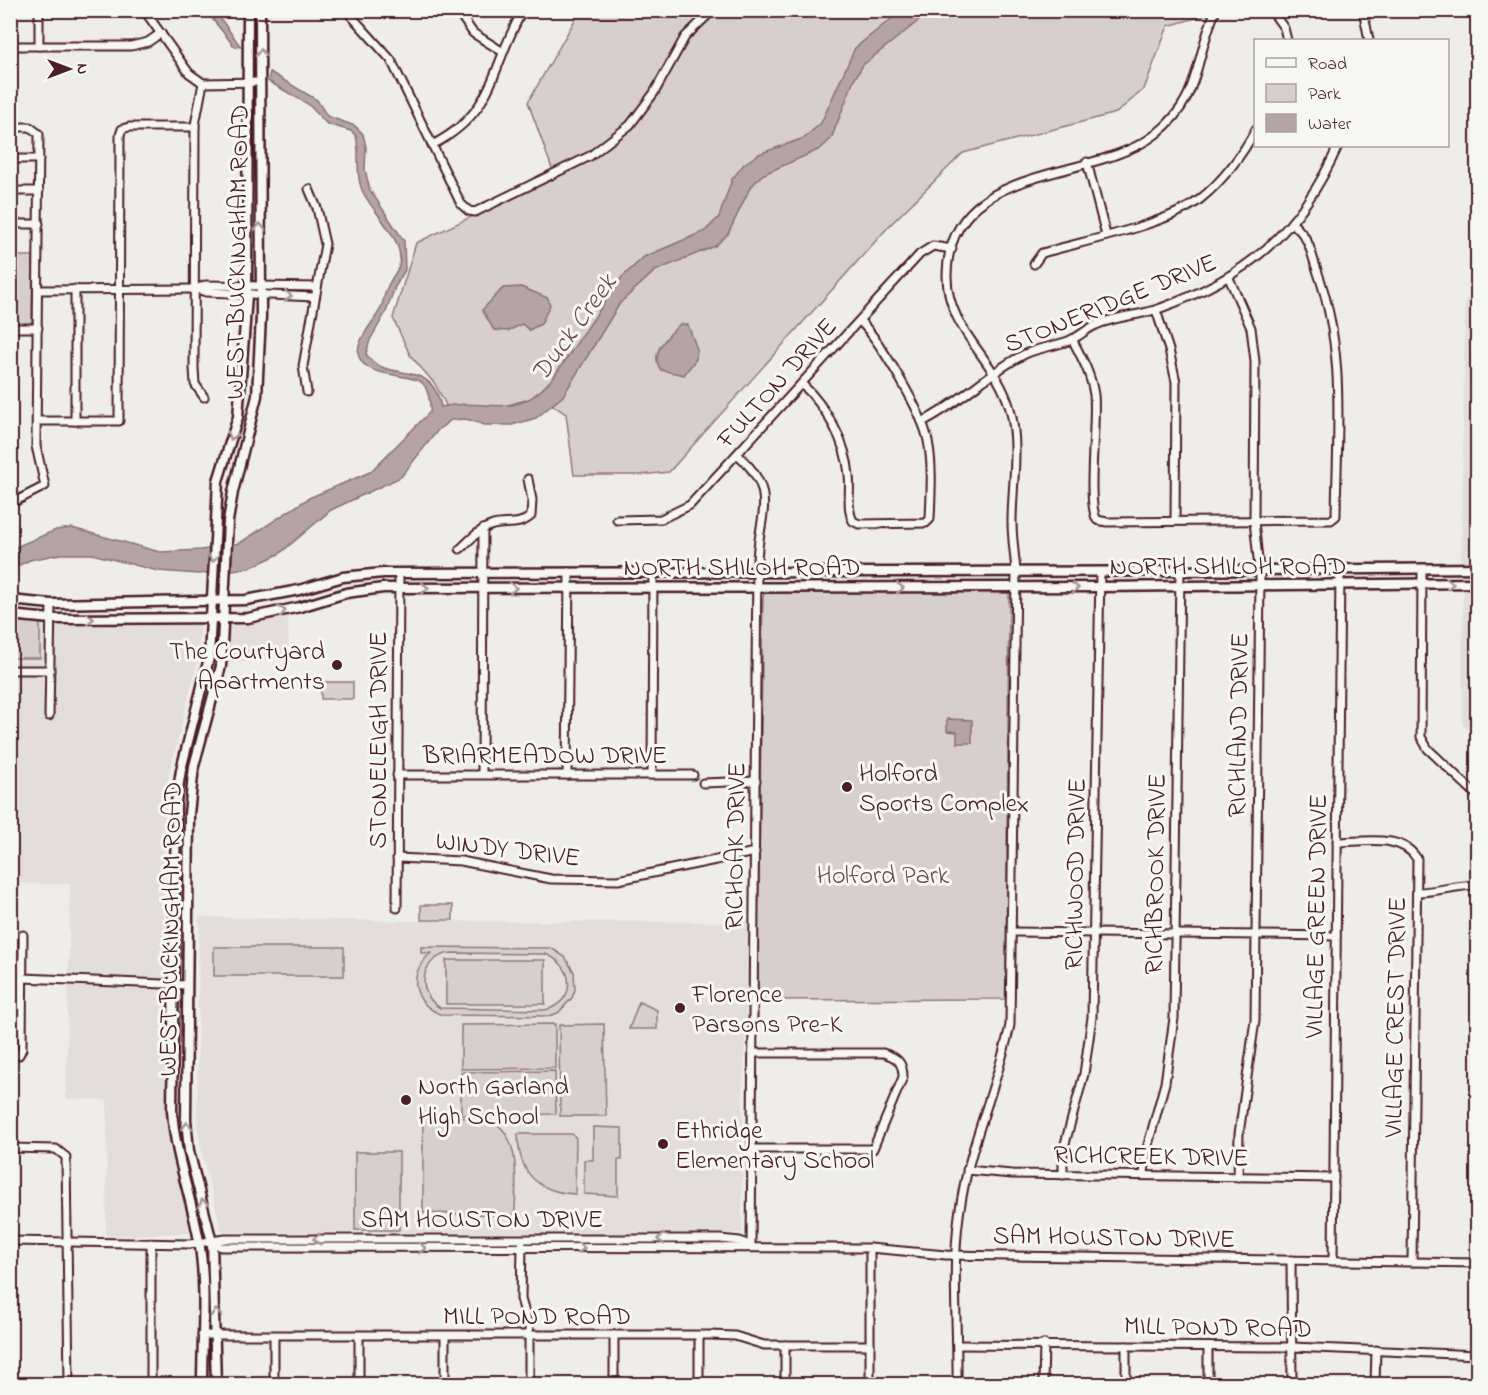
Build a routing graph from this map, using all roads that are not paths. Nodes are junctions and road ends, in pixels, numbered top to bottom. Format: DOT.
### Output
graph roads {
  1 [pos="39,10"];
  2 [pos="144,10"];
  3 [pos="248,10"];
  4 [pos="260,10"];
  5 [pos="346,10"];
  6 [pos="457,10"];
  7 [pos="523,10"];
  8 [pos="713,10"];
  9 [pos="1216,10"];
  10 [pos="1271,10"];
  11 [pos="1363,10"];
  12 [pos="161,33"];
  13 [pos="1287,39"];
  14 [pos="1369,39"];
  15 [pos="10,46"];
  16 [pos="39,46"];
  17 [pos="503,52"];
  18 [pos="248,82"];
  19 [pos="260,82"];
  20 [pos="203,83"];
  21 [pos="10,127"];
  22 [pos="195,127"];
  23 [pos="1254,133"];
  24 [pos="432,145"];
  25 [pos="1338,147"];
  26 [pos="10,159"];
  27 [pos="39,159"];
  28 [pos="1087,162"];
  29 [pos="309,189"];
  30 [pos="10,191"];
  31 [pos="39,191"];
  32 [pos="1292,223"];
  33 [pos="10,224"];
  34 [pos="39,224"];
  35 [pos="1106,235"];
  36 [pos="952,249"];
  37 [pos="1034,264"];
  38 [pos="1229,278"];
  39 [pos="317,287"];
  40 [pos="75,289"];
  41 [pos="120,289"];
  42 [pos="196,289"];
  43 [pos="38,290"];
  44 [pos="247,290"];
  45 [pos="260,290"];
  46 [pos="315,297"];
  47 [pos="1156,310"];
  48 [pos="860,321"];
  49 [pos="10,328"];
  50 [pos="38,328"];
  51 [pos="1072,339"];
  52 [pos="994,374"];
  53 [pos="802,384"];
  54 [pos="307,392"];
  55 [pos="204,397"];
  56 [pos="37,421"];
  57 [pos="75,421"];
  58 [pos="922,422"];
  59 [pos="738,455"];
  60 [pos="528,479"];
  61 [pos="10,504"];
  62 [pos="617,520"];
  63 [pos="1175,521"];
  64 [pos="1254,521"];
  65 [pos="483,529"];
  66 [pos="460,549"];
  67 [pos="1478,568"];
  68 [pos="1260,569"];
  69 [pos="1422,569"];
  70 [pos="1179,570"];
  71 [pos="1340,570"];
  72 [pos="653,571"];
  73 [pos="758,571"];
  74 [pos="484,572"];
  75 [pos="569,572"];
  76 [pos="872,572"];
  77 [pos="1016,572"];
  78 [pos="1100,572"];
  79 [pos="399,573"];
  80 [pos="1478,583"];
  81 [pos="1422,584"];
  82 [pos="1260,585"];
  83 [pos="1179,586"];
  84 [pos="1340,586"];
  85 [pos="569,587"];
  86 [pos="653,587"];
  87 [pos="758,587"];
  88 [pos="872,587"];
  89 [pos="1100,587"];
  90 [pos="398,588"];
  91 [pos="483,588"];
  92 [pos="1016,588"];
  93 [pos="10,600"];
  94 [pos="212,601"];
  95 [pos="225,601"];
  96 [pos="51,604"];
  97 [pos="10,615"];
  98 [pos="51,619"];
  99 [pos="224,619"];
  100 [pos="212,620"];
  101 [pos="10,670"];
  102 [pos="50,670"];
  103 [pos="49,716"];
  104 [pos="194,718"];
  105 [pos="206,722"];
  106 [pos="482,774"];
  107 [pos="397,775"];
  108 [pos="567,775"];
  109 [pos="652,775"];
  110 [pos="693,775"];
  111 [pos="756,781"];
  112 [pos="703,783"];
  113 [pos="1478,796"];
  114 [pos="1337,842"];
  115 [pos="755,852"];
  116 [pos="176,855"];
  117 [pos="188,855"];
  118 [pos="397,858"];
  119 [pos="1478,885"];
  120 [pos="1417,892"];
  121 [pos="397,908"];
  122 [pos="1012,932"];
  123 [pos="1095,933"];
  124 [pos="1175,934"];
  125 [pos="23,935"];
  126 [pos="1256,935"];
  127 [pos="1336,936"];
  128 [pos="23,978"];
  129 [pos="174,984"];
  130 [pos="187,985"];
  131 [pos="753,1053"];
  132 [pos="10,1056"];
  133 [pos="172,1087"];
  134 [pos="186,1087"];
  135 [pos="10,1148"];
  136 [pos="752,1149"];
  137 [pos="192,1164"];
  138 [pos="179,1165"];
  139 [pos="967,1170"];
  140 [pos="1063,1174"];
  141 [pos="1144,1175"];
  142 [pos="1238,1177"];
  143 [pos="1334,1178"];
  144 [pos="363,1239"];
  145 [pos="380,1239"];
  146 [pos="523,1239"];
  147 [pos="10,1241"];
  148 [pos="69,1242"];
  149 [pos="212,1242"];
  150 [pos="151,1243"];
  151 [pos="199,1243"];
  152 [pos="751,1246"];
  153 [pos="363,1248"];
  154 [pos="380,1248"];
  155 [pos="522,1248"];
  156 [pos="870,1248"];
  157 [pos="956,1255"];
  158 [pos="1291,1260"];
  159 [pos="1333,1261"];
  160 [pos="1412,1262"];
  161 [pos="1478,1263"];
  162 [pos="202,1335"];
  163 [pos="216,1335"];
  164 [pos="614,1335"];
  165 [pos="274,1336"];
  166 [pos="359,1336"];
  167 [pos="445,1336"];
  168 [pos="529,1336"];
  169 [pos="699,1336"];
  170 [pos="870,1344"];
  171 [pos="1044,1344"];
  172 [pos="785,1345"];
  173 [pos="957,1345"];
  174 [pos="1126,1346"];
  175 [pos="1208,1347"];
  176 [pos="1292,1347"];
  177 [pos="1376,1350"];
  178 [pos="1478,1355"];
  179 [pos="69,1384"];
  180 [pos="152,1384"];
  181 [pos="202,1384"];
  182 [pos="216,1384"];
  183 [pos="274,1384"];
  184 [pos="359,1384"];
  185 [pos="445,1384"];
  186 [pos="529,1384"];
  187 [pos="614,1384"];
  188 [pos="699,1384"];
  189 [pos="784,1384"];
  190 [pos="870,1384"];
  191 [pos="957,1384"];
  192 [pos="1043,1384"];
  193 [pos="1126,1384"];
  194 [pos="1208,1384"];
  195 [pos="1292,1384"];
  196 [pos="1375,1384"];
  1 -- 16 [label="street"];
  2 -- 12 [label="street"];
  3 -- 18 [label="main road, WEST BUCKINGHAM ROAD"];
  19 -- 4 [label="main road, WEST BUCKINGHAM ROAD, one-way"];
  5 -- 24 [label="street"];
  6 -- 17 [label="street"];
  7 -- 17 [label="street"];
  8 -- 24 [label="street"];
  9 -- 28 [label="street"];
  10 -- 13 [label="street"];
  11 -- 14 [label="street"];
  12 -- 16 [label="street"];
  12 -- 20 [label="street"];
  15 -- 16 [label="street"];
  17 -- 24 [label="street"];
  18 -- 19 [label="street"];
  18 -- 20 [label="street"];
  18 -- 44 [label="main road, WEST BUCKINGHAM ROAD"];
  45 -- 19 [label="main road, WEST BUCKINGHAM ROAD, one-way"];
  20 -- 22 [label="street"];
  21 -- 27 [label="street"];
  22 -- 41 [label="street"];
  22 -- 42 [label="street"];
  23 -- 35 [label="street"];
  25 -- 32 [label="street, STONERIDGE DRIVE"];
  26 -- 27 [label="street"];
  27 -- 31 [label="street"];
  28 -- 35 [label="street"];
  28 -- 36 [label="street"];
  29 -- 39 [label="street"];
  30 -- 31 [label="street"];
  31 -- 34 [label="street"];
  32 -- 38 [label="street, STONERIDGE DRIVE"];
  32 -- 64 [label="street"];
  33 -- 34 [label="street"];
  34 -- 43 [label="street"];
  35 -- 37 [label="street"];
  36 -- 48 [label="street, FULTON DRIVE"];
  36 -- 52 [label="street"];
  38 -- 47 [label="street, STONERIDGE DRIVE"];
  38 -- 64 [label="street, RICHLAND DRIVE"];
  39 -- 45 [label="street"];
  39 -- 46 [label="street"];
  40 -- 41 [label="street"];
  40 -- 43 [label="street"];
  40 -- 57 [label="street"];
  41 -- 42 [label="street"];
  41 -- 57 [label="street"];
  42 -- 44 [label="street"];
  42 -- 55 [label="street"];
  43 -- 50 [label="street"];
  44 -- 45 [label="street"];
  44 -- 94 [label="main road, WEST BUCKINGHAM ROAD, one-way"];
  45 -- 46 [label="street, one-way"];
  45 -- 95 [label="main road, WEST BUCKINGHAM ROAD"];
  46 -- 54 [label="street"];
  47 -- 51 [label="street, STONERIDGE DRIVE"];
  47 -- 63 [label="street"];
  48 -- 53 [label="street, FULTON DRIVE"];
  48 -- 58 [label="street"];
  49 -- 50 [label="street"];
  50 -- 56 [label="street"];
  51 -- 52 [label="street, STONERIDGE DRIVE"];
  51 -- 63 [label="street"];
  52 -- 58 [label="street, STONERIDGE DRIVE"];
  52 -- 77 [label="street"];
  53 -- 58 [label="street"];
  53 -- 59 [label="street, FULTON DRIVE"];
  56 -- 57 [label="street"];
  56 -- 61 [label="street"];
  59 -- 62 [label="street, FULTON DRIVE"];
  59 -- 73 [label="street, RICHOAK DRIVE"];
  60 -- 65 [label="street"];
  63 -- 64 [label="street"];
  64 -- 68 [label="street, RICHLAND DRIVE"];
  65 -- 66 [label="street"];
  65 -- 74 [label="street"];
  67 -- 69 [label="main road, NORTH SHILOH ROAD"];
  68 -- 70 [label="main road, NORTH SHILOH ROAD"];
  68 -- 71 [label="main road, NORTH SHILOH ROAD"];
  68 -- 82 [label="street, RICHLAND DRIVE"];
  69 -- 71 [label="main road, NORTH SHILOH ROAD"];
  69 -- 81 [label="street"];
  70 -- 78 [label="main road, NORTH SHILOH ROAD"];
  70 -- 83 [label="street, RICHBROOK DRIVE"];
  71 -- 84 [label="street, VILLAGE GREEN DRIVE"];
  72 -- 73 [label="main road, NORTH SHILOH ROAD"];
  72 -- 75 [label="main road, NORTH SHILOH ROAD"];
  72 -- 86 [label="street"];
  73 -- 76 [label="main road, NORTH SHILOH ROAD"];
  73 -- 87 [label="street, RICHOAK DRIVE"];
  74 -- 75 [label="main road, NORTH SHILOH ROAD"];
  74 -- 79 [label="main road, NORTH SHILOH ROAD"];
  74 -- 91 [label="street"];
  75 -- 85 [label="street"];
  76 -- 77 [label="main road, NORTH SHILOH ROAD"];
  76 -- 88 [label="main road"];
  77 -- 78 [label="main road, NORTH SHILOH ROAD"];
  77 -- 92 [label="street"];
  78 -- 89 [label="street, RICHWOOD DRIVE"];
  79 -- 90 [label="street, STONELEIGH DRIVE"];
  79 -- 95 [label="main road, NORTH SHILOH ROAD"];
  81 -- 80 [label="main road, NORTH SHILOH ROAD, one-way"];
  81 -- 84 [label="main road, NORTH SHILOH ROAD"];
  81 -- 113 [label="street"];
  82 -- 83 [label="main road, NORTH SHILOH ROAD"];
  82 -- 84 [label="main road, NORTH SHILOH ROAD"];
  82 -- 126 [label="street, RICHLAND DRIVE"];
  83 -- 89 [label="main road, NORTH SHILOH ROAD"];
  83 -- 124 [label="street, RICHBROOK DRIVE"];
  84 -- 114 [label="street, VILLAGE GREEN DRIVE"];
  85 -- 86 [label="main road, NORTH SHILOH ROAD"];
  91 -- 85 [label="main road, NORTH SHILOH ROAD, one-way"];
  85 -- 108 [label="street"];
  86 -- 87 [label="main road, NORTH SHILOH ROAD"];
  86 -- 109 [label="street"];
  87 -- 88 [label="main road, NORTH SHILOH ROAD"];
  87 -- 111 [label="street, RICHOAK DRIVE"];
  88 -- 92 [label="main road, NORTH SHILOH ROAD, one-way"];
  92 -- 89 [label="main road, NORTH SHILOH ROAD, one-way"];
  89 -- 123 [label="street, RICHWOOD DRIVE"];
  90 -- 91 [label="main road, NORTH SHILOH ROAD, one-way"];
  99 -- 90 [label="main road, NORTH SHILOH ROAD, one-way"];
  90 -- 107 [label="street, STONELEIGH DRIVE"];
  91 -- 106 [label="street"];
  92 -- 122 [label="street"];
  93 -- 96 [label="main road, NORTH SHILOH ROAD"];
  94 -- 95 [label="main road, NORTH SHILOH ROAD"];
  94 -- 96 [label="main road, NORTH SHILOH ROAD"];
  94 -- 100 [label="main road, WEST BUCKINGHAM ROAD"];
  95 -- 99 [label="main road, WEST BUCKINGHAM ROAD"];
  96 -- 98 [label="street"];
  97 -- 98 [label="main road, NORTH SHILOH ROAD"];
  98 -- 100 [label="main road, NORTH SHILOH ROAD, one-way"];
  98 -- 102 [label="street"];
  99 -- 100 [label="main road, NORTH SHILOH ROAD"];
  99 -- 105 [label="main road, WEST BUCKINGHAM ROAD"];
  100 -- 104 [label="main road, WEST BUCKINGHAM ROAD"];
  101 -- 102 [label="street"];
  102 -- 103 [label="street"];
  104 -- 105 [label="main road"];
  104 -- 116 [label="main road, WEST BUCKINGHAM ROAD"];
  105 -- 117 [label="main road, WEST BUCKINGHAM ROAD"];
  106 -- 107 [label="street, BRIARMEADOW DRIVE"];
  106 -- 108 [label="street, BRIARMEADOW DRIVE"];
  107 -- 118 [label="street, STONELEIGH DRIVE"];
  108 -- 109 [label="street, BRIARMEADOW DRIVE"];
  109 -- 110 [label="street, BRIARMEADOW DRIVE"];
  111 -- 112 [label="street"];
  111 -- 115 [label="street, RICHOAK DRIVE"];
  114 -- 120 [label="street, VILLAGE CREST DRIVE"];
  114 -- 127 [label="street, VILLAGE GREEN DRIVE"];
  115 -- 118 [label="street, WINDY DRIVE"];
  115 -- 131 [label="street, RICHOAK DRIVE"];
  116 -- 117 [label="main road"];
  116 -- 129 [label="main road, WEST BUCKINGHAM ROAD"];
  117 -- 130 [label="main road, WEST BUCKINGHAM ROAD"];
  118 -- 121 [label="street, STONELEIGH DRIVE"];
  119 -- 120 [label="street"];
  120 -- 160 [label="street, VILLAGE CREST DRIVE"];
  122 -- 123 [label="street"];
  122 -- 139 [label="street"];
  123 -- 124 [label="street"];
  123 -- 140 [label="street, RICHWOOD DRIVE"];
  124 -- 126 [label="street"];
  124 -- 141 [label="street, RICHBROOK DRIVE"];
  125 -- 128 [label="street"];
  126 -- 127 [label="street"];
  126 -- 142 [label="street, RICHLAND DRIVE"];
  127 -- 143 [label="street, VILLAGE GREEN DRIVE"];
  128 -- 129 [label="street"];
  128 -- 132 [label="street"];
  129 -- 130 [label="street"];
  129 -- 133 [label="main road, WEST BUCKINGHAM ROAD"];
  130 -- 134 [label="main road, WEST BUCKINGHAM ROAD"];
  131 -- 136 [label="street, RICHOAK DRIVE"];
  131 -- 136 [label="street"];
  133 -- 134 [label="main road"];
  133 -- 138 [label="main road, WEST BUCKINGHAM ROAD"];
  137 -- 134 [label="main road, WEST BUCKINGHAM ROAD, one-way"];
  135 -- 148 [label="street"];
  136 -- 152 [label="street, RICHOAK DRIVE"];
  137 -- 138 [label="main road"];
  149 -- 137 [label="main road, WEST BUCKINGHAM ROAD, one-way"];
  138 -- 151 [label="main road, WEST BUCKINGHAM ROAD"];
  139 -- 140 [label="street, RICHCREEK DRIVE"];
  139 -- 157 [label="street"];
  140 -- 141 [label="street, RICHCREEK DRIVE"];
  141 -- 142 [label="street, RICHCREEK DRIVE"];
  142 -- 143 [label="street, RICHCREEK DRIVE"];
  143 -- 159 [label="street, VILLAGE GREEN DRIVE"];
  144 -- 145 [label="street, SAM HOUSTON DRIVE"];
  144 -- 149 [label="street, SAM HOUSTON DRIVE, one-way"];
  144 -- 153 [label="street"];
  145 -- 146 [label="street, SAM HOUSTON DRIVE"];
  145 -- 154 [label="street"];
  152 -- 146 [label="street, SAM HOUSTON DRIVE, one-way"];
  146 -- 155 [label="street"];
  147 -- 148 [label="street, SAM HOUSTON DRIVE"];
  148 -- 150 [label="street, SAM HOUSTON DRIVE"];
  148 -- 179 [label="street"];
  149 -- 151 [label="street, SAM HOUSTON DRIVE"];
  149 -- 153 [label="street, SAM HOUSTON DRIVE"];
  163 -- 149 [label="main road, WEST BUCKINGHAM ROAD, one-way"];
  150 -- 151 [label="street, SAM HOUSTON DRIVE"];
  150 -- 180 [label="street"];
  151 -- 162 [label="main road, WEST BUCKINGHAM ROAD"];
  155 -- 152 [label="street, SAM HOUSTON DRIVE, one-way"];
  152 -- 156 [label="street, SAM HOUSTON DRIVE"];
  153 -- 154 [label="street, SAM HOUSTON DRIVE"];
  154 -- 155 [label="street, SAM HOUSTON DRIVE, one-way"];
  155 -- 168 [label="street"];
  156 -- 157 [label="street, SAM HOUSTON DRIVE"];
  156 -- 170 [label="street"];
  157 -- 158 [label="street, SAM HOUSTON DRIVE"];
  157 -- 173 [label="street"];
  158 -- 159 [label="street, SAM HOUSTON DRIVE"];
  158 -- 176 [label="street"];
  159 -- 160 [label="street, SAM HOUSTON DRIVE"];
  160 -- 161 [label="street, SAM HOUSTON DRIVE"];
  162 -- 163 [label="street, MILL POND ROAD"];
  162 -- 181 [label="main road, WEST BUCKINGHAM ROAD"];
  163 -- 165 [label="street, MILL POND ROAD"];
  163 -- 182 [label="main road, WEST BUCKINGHAM ROAD"];
  164 -- 168 [label="street, MILL POND ROAD"];
  164 -- 169 [label="street, MILL POND ROAD"];
  164 -- 187 [label="street"];
  165 -- 166 [label="street, MILL POND ROAD"];
  165 -- 183 [label="street"];
  166 -- 167 [label="street, MILL POND ROAD"];
  166 -- 184 [label="street"];
  167 -- 168 [label="street, MILL POND ROAD"];
  167 -- 185 [label="street"];
  168 -- 186 [label="street"];
  169 -- 172 [label="street, MILL POND ROAD"];
  169 -- 188 [label="street"];
  170 -- 172 [label="street, MILL POND ROAD"];
  170 -- 190 [label="street"];
  171 -- 173 [label="street, MILL POND ROAD"];
  171 -- 174 [label="street, MILL POND ROAD"];
  171 -- 192 [label="street"];
  172 -- 189 [label="street"];
  173 -- 191 [label="street"];
  174 -- 175 [label="street, MILL POND ROAD"];
  174 -- 193 [label="street"];
  175 -- 176 [label="street, MILL POND ROAD"];
  175 -- 194 [label="street"];
  176 -- 177 [label="street, MILL POND ROAD"];
  176 -- 195 [label="street"];
  177 -- 178 [label="street, MILL POND ROAD"];
  177 -- 196 [label="street"];
}
